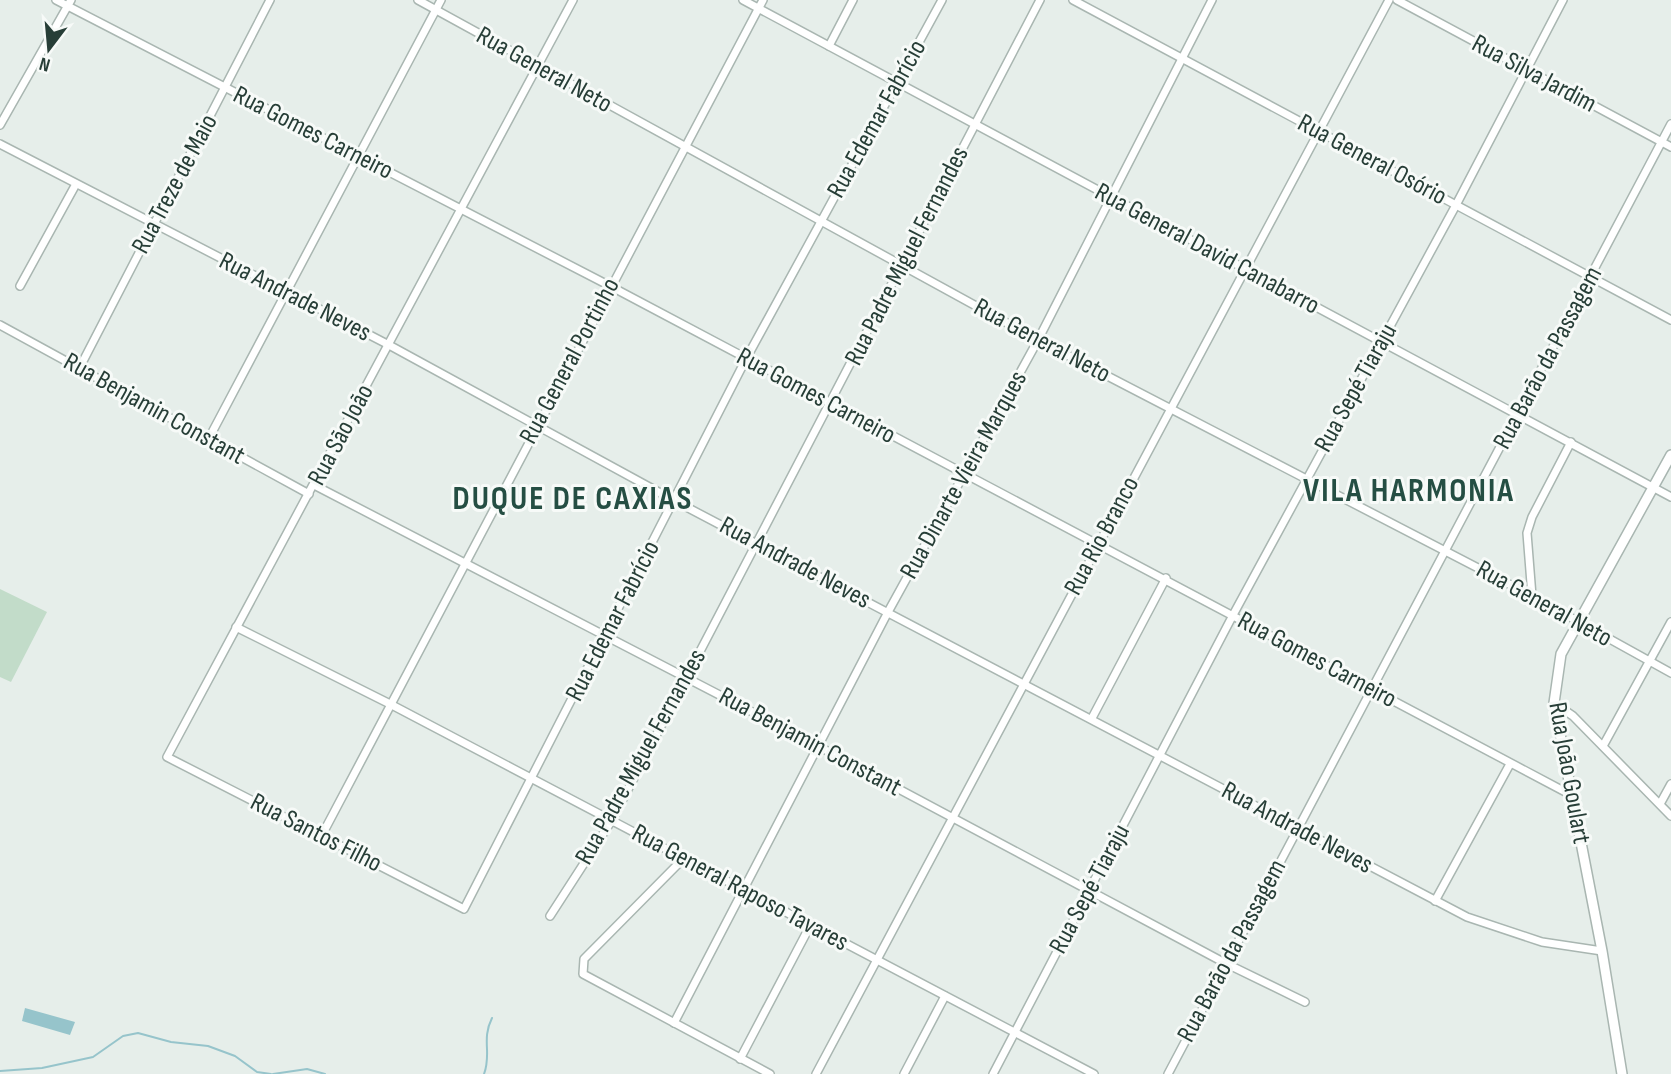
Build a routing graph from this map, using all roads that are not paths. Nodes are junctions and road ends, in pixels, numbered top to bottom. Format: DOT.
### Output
graph roads {
  1 [pos="56,0"];
  2 [pos="270,0"];
  3 [pos="418,0"];
  4 [pos="441,0"];
  5 [pos="573,0"];
  6 [pos="743,0"];
  7 [pos="763,0"];
  8 [pos="853,0"];
  9 [pos="942,0"];
  10 [pos="1040,0"];
  11 [pos="1073,0"];
  12 [pos="1212,0"];
  13 [pos="1389,0"];
  14 [pos="1397,0"];
  15 [pos="1563,0"];
  16 [pos="70,3"];
  17 [pos="758,8"];
  18 [pos="435,10"];
  19 [pos="829,46"];
  20 [pos="1181,57"];
  21 [pos="537,66"];
  22 [pos="1526,70"];
  23 [pos="898,82"];
  24 [pos="225,88"];
  25 [pos="1671,124"];
  26 [pos="0,125"];
  27 [pos="974,125"];
  28 [pos="1318,131"];
  29 [pos="1661,142"];
  30 [pos="0,144"];
  31 [pos="1671,147"];
  32 [pos="684,148"];
  33 [pos="360,155"];
  34 [pos="76,184"];
  35 [pos="1110,196"];
  36 [pos="1456,205"];
  37 [pos="462,209"];
  38 [pos="820,222"];
  39 [pos="152,225"];
  40 [pos="902,265"];
  41 [pos="1246,270"];
  42 [pos="1592,278"];
  43 [pos="20,286"];
  44 [pos="610,286"];
  45 [pos="288,293"];
  46 [pos="1671,320"];
  47 [pos="0,325"];
  48 [pos="1038,340"];
  49 [pos="1381,342"];
  50 [pos="389,345"];
  51 [pos="746,359"];
  52 [pos="80,367"];
  53 [pos="830,404"];
  54 [pos="1170,408"];
  55 [pos="1519,414"];
  56 [pos="536,426"];
  57 [pos="208,440"];
  58 [pos="1571,442"];
  59 [pos="1671,455"];
  60 [pos="964,474"];
  61 [pos="1307,478"];
  62 [pos="314,485"];
  63 [pos="1653,488"];
  64 [pos="309,494"];
  65 [pos="1671,497"];
  66 [pos="675,500"];
  67 [pos="755,542"];
  68 [pos="1099,543"];
  69 [pos="1444,550"];
  70 [pos="464,562"];
  71 [pos="1166,578"];
  72 [pos="1532,596"];
  73 [pos="888,612"];
  74 [pos="1233,615"];
  75 [pos="1578,622"];
  76 [pos="1671,622"];
  77 [pos="236,627"];
  78 [pos="605,635"];
  79 [pos="1650,662"];
  80 [pos="1671,673"];
  81 [pos="686,677"];
  82 [pos="1023,683"];
  83 [pos="1370,688"];
  84 [pos="390,704"];
  85 [pos="1554,704"];
  86 [pos="1092,718"];
  87 [pos="818,746"];
  88 [pos="1603,746"];
  89 [pos="1161,755"];
  90 [pos="167,757"];
  91 [pos="1510,764"];
  92 [pos="533,779"];
  93 [pos="1671,784"];
  94 [pos="1573,796"];
  95 [pos="1660,804"];
  96 [pos="1671,816"];
  97 [pos="951,817"];
  98 [pos="612,820"];
  99 [pos="1297,828"];
  100 [pos="322,835"];
  101 [pos="684,858"];
  102 [pos="1090,889"];
  103 [pos="742,890"];
  104 [pos="1435,901"];
  105 [pos="464,909"];
  106 [pos="550,916"];
  107 [pos="811,924"];
  108 [pos="1602,951"];
  109 [pos="876,960"];
  110 [pos="1225,963"];
  111 [pos="945,996"];
  112 [pos="1306,1002"];
  113 [pos="674,1023"];
  114 [pos="1015,1032"];
  115 [pos="740,1059"];
  116 [pos="769,1074"];
  117 [pos="817,1074"];
  118 [pos="904,1074"];
  119 [pos="993,1074"];
  120 [pos="1094,1074"];
  121 [pos="1168,1074"];
  122 [pos="1622,1074"];
  1 -- 16 [label="street, Rua Gomes Carneiro"];
  2 -- 24 [label="street, Rua Treze de Maio"];
  3 -- 18 [label="street, Rua General Neto"];
  4 -- 18 [label="street"];
  5 -- 21 [label="street, Rua São João"];
  6 -- 17 [label="street, Rua General David Canabarro"];
  7 -- 17 [label="street, Rua General Portinho"];
  8 -- 19 [label="street"];
  9 -- 23 [label="street, Rua Edemar Fabrício"];
  10 -- 27 [label="street, Rua Padre Miguel Fernandes"];
  11 -- 20 [label="street, Rua General Osório"];
  12 -- 20 [label="street, Rua Dinarte Vieira Marques"];
  13 -- 28 [label="street, Rua Rio Branco"];
  14 -- 22 [label="street, Rua Silva Jardim"];
  15 -- 22 [label="street, Rua Sepé Tiaraju"];
  16 -- 24 [label="street, Rua Gomes Carneiro"];
  16 -- 26 [label="street"];
  17 -- 19 [label="street, Rua General David Canabarro"];
  17 -- 32 [label="street, Rua General Portinho"];
  18 -- 21 [label="street, Rua General Neto"];
  18 -- 33 [label="street"];
  19 -- 23 [label="street, Rua General David Canabarro"];
  20 -- 28 [label="street, Rua General Osório"];
  20 -- 35 [label="street, Rua Dinarte Vieira Marques"];
  21 -- 32 [label="street, Rua General Neto"];
  21 -- 37 [label="street, Rua São João"];
  22 -- 29 [label="street, Rua Silva Jardim"];
  22 -- 36 [label="street, Rua Sepé Tiaraju"];
  23 -- 27 [label="street, Rua General David Canabarro"];
  23 -- 38 [label="street, Rua Edemar Fabrício"];
  24 -- 33 [label="street, Rua Gomes Carneiro"];
  24 -- 39 [label="street, Rua Treze de Maio"];
  25 -- 29 [label="street, Rua Barão da Passagem"];
  27 -- 35 [label="street, Rua General David Canabarro"];
  27 -- 40 [label="street, Rua Padre Miguel Fernandes"];
  28 -- 36 [label="street, Rua General Osório"];
  28 -- 41 [label="street, Rua Rio Branco"];
  29 -- 31 [label="street, Rua Silva Jardim"];
  29 -- 42 [label="street, Rua Barão da Passagem"];
  30 -- 34 [label="street, Rua Andrade Neves"];
  32 -- 38 [label="street, Rua General Neto"];
  32 -- 44 [label="street, Rua General Portinho"];
  33 -- 37 [label="street, Rua Gomes Carneiro"];
  33 -- 45 [label="street"];
  34 -- 39 [label="street, Rua Andrade Neves"];
  34 -- 43 [label="street"];
  35 -- 41 [label="street, Rua General David Canabarro"];
  35 -- 48 [label="street, Rua Dinarte Vieira Marques"];
  36 -- 42 [label="street, Rua General Osório"];
  36 -- 49 [label="street, Rua Sepé Tiaraju"];
  37 -- 44 [label="street, Rua Gomes Carneiro"];
  37 -- 50 [label="street, Rua São João"];
  38 -- 40 [label="street, Rua General Neto"];
  38 -- 51 [label="street, Rua Edemar Fabrício"];
  39 -- 45 [label="street, Rua Andrade Neves"];
  39 -- 52 [label="street, Rua Treze de Maio"];
  40 -- 48 [label="street, Rua General Neto"];
  40 -- 53 [label="street, Rua Padre Miguel Fernandes"];
  41 -- 49 [label="street, Rua General David Canabarro"];
  41 -- 54 [label="street, Rua Rio Branco"];
  42 -- 46 [label="street, Rua General Osório"];
  42 -- 55 [label="street, Rua Barão da Passagem"];
  44 -- 51 [label="street, Rua Gomes Carneiro"];
  44 -- 56 [label="street, Rua General Portinho"];
  45 -- 50 [label="street, Rua Andrade Neves"];
  45 -- 57 [label="street"];
  47 -- 52 [label="street, Rua Benjamin Constant"];
  48 -- 54 [label="street, Rua General Neto"];
  48 -- 60 [label="street, Rua Dinarte Vieira Marques"];
  49 -- 55 [label="street, Rua General David Canabarro"];
  49 -- 61 [label="street, Rua Sepé Tiaraju"];
  50 -- 56 [label="street, Rua Andrade Neves"];
  50 -- 62 [label="street, Rua São João"];
  51 -- 53 [label="street, Rua Gomes Carneiro"];
  51 -- 66 [label="street, Rua Edemar Fabrício"];
  52 -- 57 [label="street, Rua Benjamin Constant"];
  53 -- 60 [label="street, Rua Gomes Carneiro"];
  53 -- 67 [label="street, Rua Padre Miguel Fernandes"];
  54 -- 61 [label="street, Rua General Neto"];
  54 -- 68 [label="street, Rua Rio Branco"];
  55 -- 58 [label="street, Rua General David Canabarro"];
  55 -- 69 [label="street, Rua Barão da Passagem"];
  56 -- 66 [label="street, Rua Andrade Neves"];
  56 -- 70 [label="street, Rua General Portinho"];
  57 -- 64 [label="street, Rua Benjamin Constant"];
  58 -- 63 [label="street, Rua General David Canabarro"];
  58 -- 72 [label="street"];
  59 -- 63 [label="street, Rua João Goulart"];
  60 -- 68 [label="street, Rua Gomes Carneiro"];
  60 -- 73 [label="street, Rua Dinarte Vieira Marques"];
  61 -- 69 [label="street, Rua General Neto"];
  61 -- 74 [label="street, Rua Sepé Tiaraju"];
  62 -- 64 [label="street, Rua São João"];
  62 -- 70 [label="street, Rua Benjamin Constant"];
  63 -- 65 [label="street, Rua General David Canabarro"];
  63 -- 75 [label="street, Rua João Goulart"];
  64 -- 77 [label="street, Rua São João"];
  66 -- 67 [label="street, Rua Andrade Neves"];
  66 -- 78 [label="street, Rua Edemar Fabrício"];
  67 -- 73 [label="street, Rua Andrade Neves"];
  67 -- 81 [label="street, Rua Padre Miguel Fernandes"];
  68 -- 71 [label="street, Rua Gomes Carneiro"];
  68 -- 82 [label="street, Rua Rio Branco"];
  69 -- 72 [label="street, Rua General Neto"];
  69 -- 83 [label="street, Rua Barão da Passagem"];
  70 -- 78 [label="street, Rua Benjamin Constant"];
  70 -- 84 [label="street, Rua General Portinho"];
  71 -- 74 [label="street, Rua Gomes Carneiro"];
  71 -- 86 [label="street"];
  72 -- 75 [label="street, Rua General Neto"];
  73 -- 82 [label="street, Rua Andrade Neves"];
  73 -- 87 [label="street, Rua Dinarte Vieira Marques"];
  74 -- 83 [label="street, Rua Gomes Carneiro"];
  74 -- 89 [label="street, Rua Sepé Tiaraju"];
  75 -- 79 [label="street, Rua General Neto"];
  75 -- 85 [label="street, Rua João Goulart"];
  76 -- 79 [label="street"];
  77 -- 84 [label="street, Rua General Raposo Tavares"];
  77 -- 90 [label="street, Rua São João"];
  78 -- 81 [label="street, Rua Benjamin Constant"];
  78 -- 92 [label="street, Rua Edemar Fabrício"];
  79 -- 80 [label="street, Rua General Neto"];
  79 -- 88 [label="street"];
  81 -- 87 [label="street, Rua Benjamin Constant"];
  81 -- 98 [label="street, Rua Padre Miguel Fernandes"];
  82 -- 86 [label="street, Rua Andrade Neves"];
  82 -- 97 [label="street, Rua Rio Branco"];
  83 -- 91 [label="street, Rua Gomes Carneiro"];
  83 -- 99 [label="street, Rua Barão da Passagem"];
  84 -- 92 [label="street, Rua General Raposo Tavares"];
  84 -- 100 [label="street, Rua General Portinho"];
  85 -- 88 [label="street"];
  85 -- 94 [label="street, Rua João Goulart"];
  86 -- 89 [label="street, Rua Andrade Neves"];
  87 -- 97 [label="street, Rua Benjamin Constant"];
  87 -- 103 [label="street, Rua Dinarte Vieira Marques"];
  88 -- 95 [label="street"];
  89 -- 99 [label="street, Rua Andrade Neves"];
  89 -- 102 [label="street, Rua Sepé Tiaraju"];
  90 -- 100 [label="street, Rua Santos Filho"];
  91 -- 94 [label="street, Rua Gomes Carneiro"];
  91 -- 104 [label="street"];
  92 -- 98 [label="street, Rua General Raposo Tavares"];
  92 -- 105 [label="street, Rua Edemar Fabrício"];
  93 -- 95 [label="street"];
  94 -- 108 [label="street, Rua João Goulart"];
  95 -- 96 [label="street"];
  97 -- 102 [label="street, Rua Benjamin Constant"];
  97 -- 109 [label="street, Rua Rio Branco"];
  98 -- 101 [label="street, Rua General Raposo Tavares"];
  98 -- 106 [label="street, Rua Padre Miguel Fernandes"];
  99 -- 104 [label="street, Rua Andrade Neves"];
  99 -- 110 [label="street, Rua Barão da Passagem"];
  100 -- 105 [label="street, Rua Santos Filho"];
  101 -- 103 [label="street, Rua General Raposo Tavares"];
  101 -- 113 [label="street"];
  102 -- 110 [label="street, Rua Benjamin Constant"];
  102 -- 114 [label="street, Rua Sepé Tiaraju"];
  103 -- 107 [label="street, Rua General Raposo Tavares"];
  103 -- 113 [label="street, Rua Dinarte Vieira Marques"];
  104 -- 108 [label="street, Rua Andrade Neves"];
  107 -- 109 [label="street, Rua General Raposo Tavares"];
  107 -- 115 [label="street"];
  108 -- 122 [label="street, Rua João Goulart"];
  109 -- 111 [label="street, Rua General Raposo Tavares"];
  109 -- 117 [label="street, Rua Rio Branco"];
  110 -- 112 [label="street, Rua Benjamin Constant"];
  110 -- 121 [label="street, Rua Barão da Passagem"];
  111 -- 114 [label="street, Rua General Raposo Tavares"];
  111 -- 118 [label="street"];
  113 -- 115 [label="street"];
  114 -- 119 [label="street, Rua Sepé Tiaraju"];
  114 -- 120 [label="street, Rua General Raposo Tavares"];
  115 -- 116 [label="street"];
}
